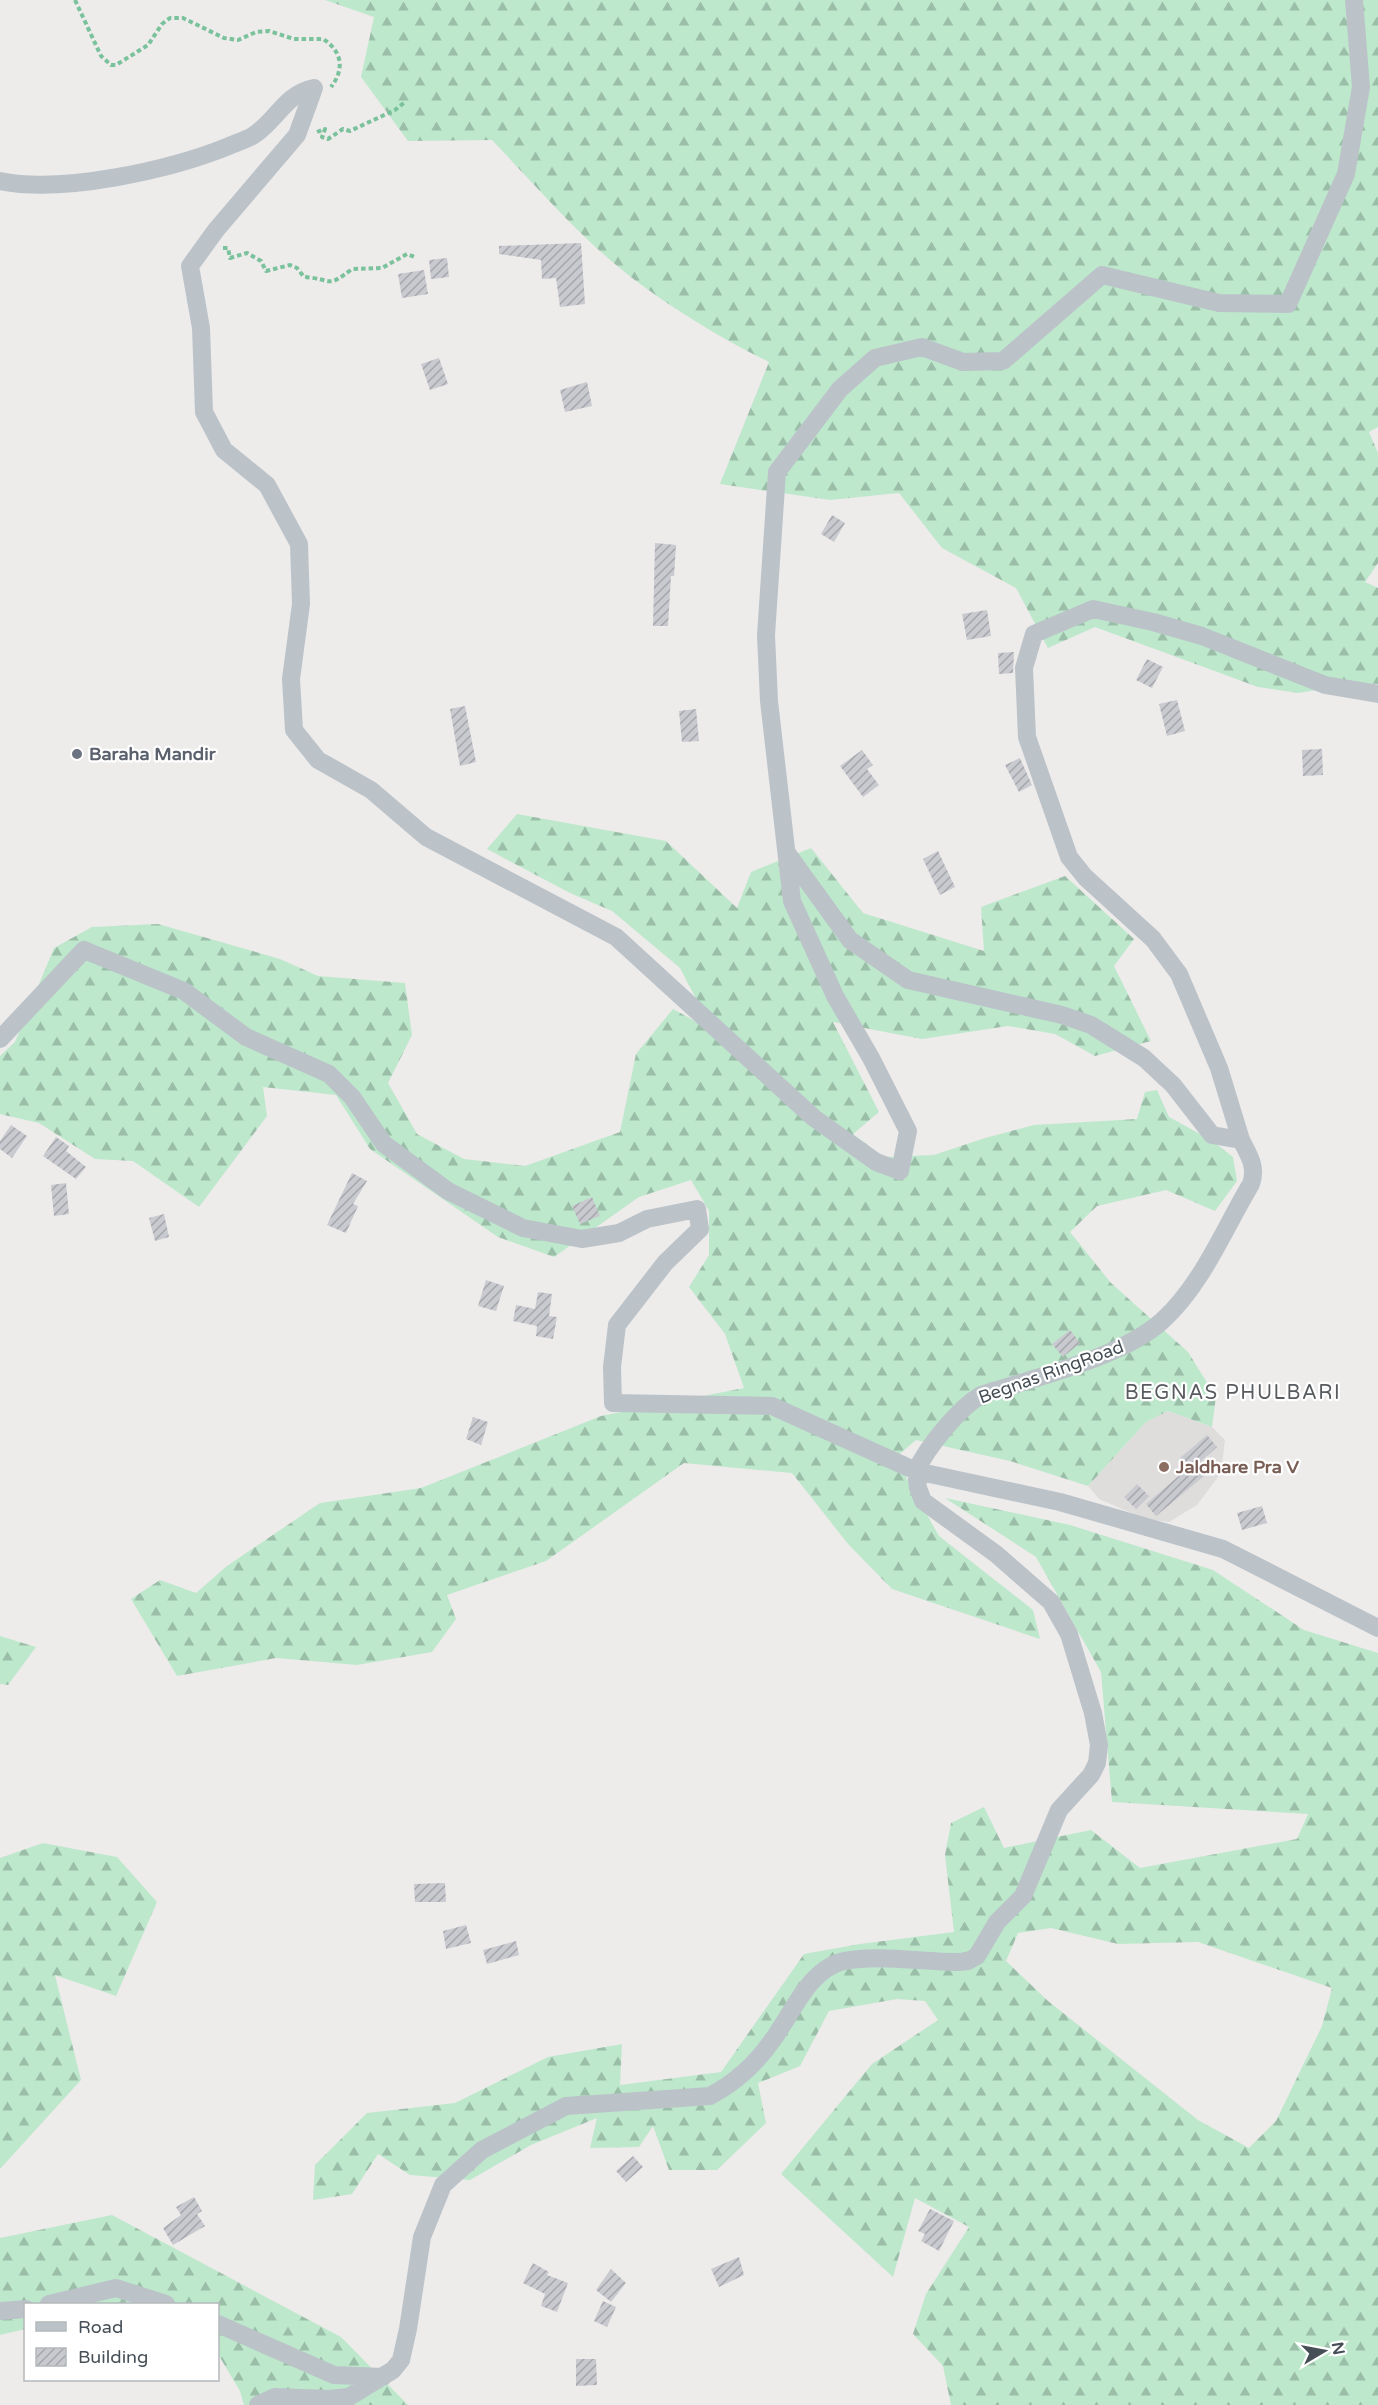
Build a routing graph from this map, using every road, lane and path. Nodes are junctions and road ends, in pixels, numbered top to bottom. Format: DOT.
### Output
graph roads {
  1 [pos="75,0"];
  2 [pos="1354,0"];
  3 [pos="310,100"];
  4 [pos="405,102"];
  5 [pos="311,137"];
  6 [pos="0,181"];
  7 [pos="211,237"];
  8 [pos="415,257"];
  9 [pos="1378,694"];
  10 [pos="786,851"];
  11 [pos="0,1039"];
  12 [pos="1241,1140"];
  13 [pos="916,1470"];
  14 [pos="1378,1628"];
  15 [pos="53,2303"];
  16 [pos="163,2303"];
  17 [pos="24,2308"];
  18 [pos="0,2311"];
  19 [pos="219,2324"];
  20 [pos="383,2377"];
  21 [pos="258,2405"];
  1 -- 3 [label="path"];
  2 -- 10 [label="street"];
  3 -- 6 [label="street"];
  3 -- 7 [label="street"];
  4 -- 5 [label="path"];
  7 -- 8 [label="path"];
  7 -- 10 [label="street"];
  9 -- 12 [label="street, Begnas RingRoad"];
  10 -- 12 [label="street"];
  11 -- 13 [label="street"];
  12 -- 13 [label="street, Begnas RingRoad"];
  13 -- 14 [label="street"];
  13 -- 20 [label="street"];
  15 -- 16 [label="street"];
  17 -- 18 [label="street"];
  19 -- 20 [label="street"];
  20 -- 21 [label="street"];
}
